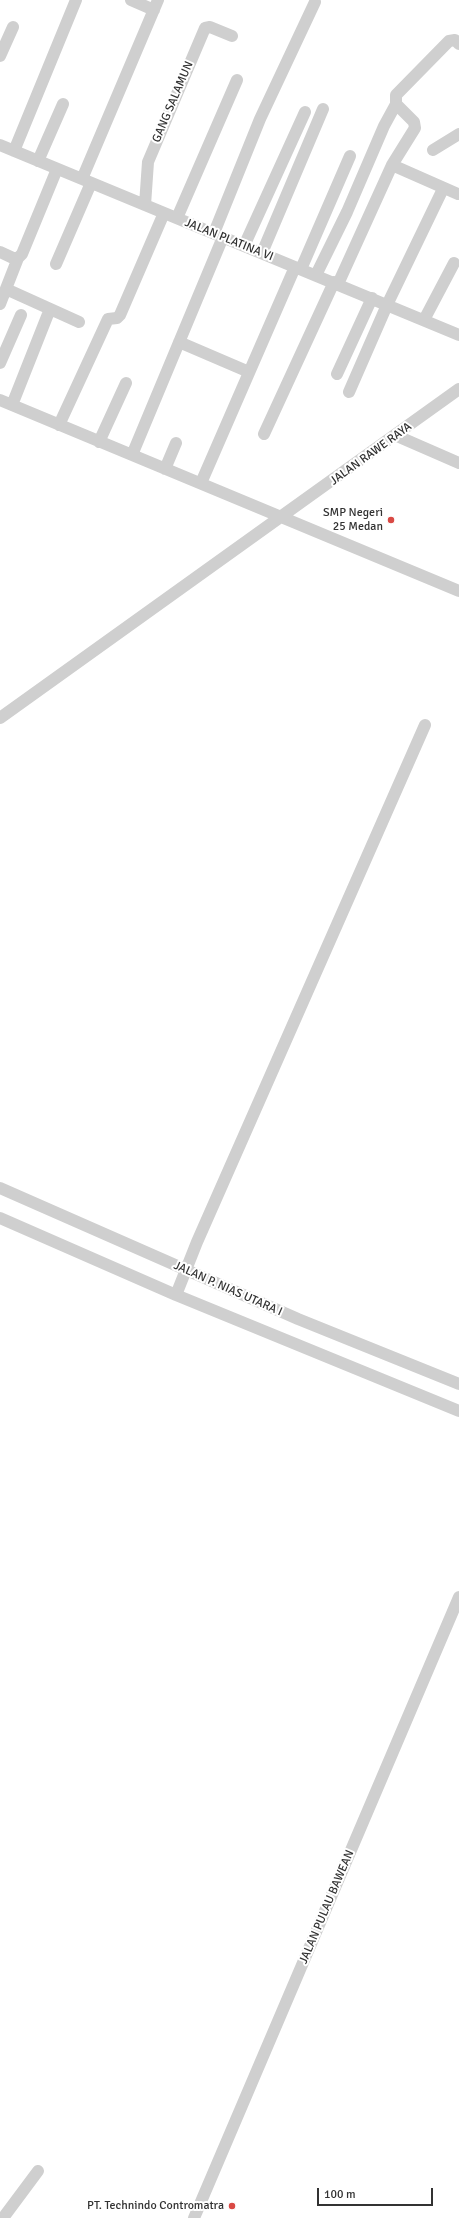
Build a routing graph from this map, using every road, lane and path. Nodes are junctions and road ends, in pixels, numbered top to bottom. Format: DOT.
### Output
graph roads {
  1 [pos="76,0"];
  2 [pos="131,0"];
  3 [pos="315,2"];
  4 [pos="156,5"];
  5 [pos="13,27"];
  6 [pos="232,36"];
  7 [pos="459,44"];
  8 [pos="0,56"];
  9 [pos="237,80"];
  10 [pos="62,104"];
  11 [pos="396,104"];
  12 [pos="323,109"];
  13 [pos="304,112"];
  14 [pos="459,134"];
  15 [pos="0,144"];
  16 [pos="434,150"];
  17 [pos="14,151"];
  18 [pos="350,156"];
  19 [pos="38,160"];
  20 [pos="392,165"];
  21 [pos="57,169"];
  22 [pos="86,181"];
  23 [pos="441,192"];
  24 [pos="458,194"];
  25 [pos="145,205"];
  26 [pos="164,213"];
  27 [pos="176,218"];
  28 [pos="218,235"];
  29 [pos="244,246"];
  30 [pos="0,252"];
  31 [pos="262,253"];
  32 [pos="18,258"];
  33 [pos="454,263"];
  34 [pos="56,264"];
  35 [pos="298,268"];
  36 [pos="316,275"];
  37 [pos="336,283"];
  38 [pos="6,289"];
  39 [pos="372,298"];
  40 [pos="0,304"];
  41 [pos="387,305"];
  42 [pos="50,309"];
  43 [pos="21,315"];
  44 [pos="424,320"];
  45 [pos="79,322"];
  46 [pos="459,335"];
  47 [pos="179,342"];
  48 [pos="0,363"];
  49 [pos="248,372"];
  50 [pos="337,374"];
  51 [pos="126,383"];
  52 [pos="459,390"];
  53 [pos="349,392"];
  54 [pos="0,400"];
  55 [pos="12,405"];
  56 [pos="60,425"];
  57 [pos="264,434"];
  58 [pos="397,436"];
  59 [pos="100,442"];
  60 [pos="176,444"];
  61 [pos="132,455"];
  62 [pos="459,463"];
  63 [pos="165,469"];
  64 [pos="201,483"];
  65 [pos="277,521"];
  66 [pos="459,591"];
  67 [pos="0,718"];
  68 [pos="425,725"];
  69 [pos="0,1188"];
  70 [pos="0,1218"];
  71 [pos="186,1270"];
  72 [pos="176,1295"];
  73 [pos="459,1384"];
  74 [pos="459,1411"];
  75 [pos="459,1597"];
  76 [pos="38,2171"];
  77 [pos="2,2218"];
  78 [pos="194,2218"];
  1 -- 17 [label="street"];
  2 -- 4 [label="street"];
  3 -- 28 [label="street"];
  4 -- 22 [label="street"];
  5 -- 8 [label="street"];
  6 -- 25 [label="street, GANG SALAMUN"];
  7 -- 11 [label="street"];
  9 -- 27 [label="street"];
  10 -- 19 [label="street"];
  11 -- 20 [label="street"];
  11 -- 36 [label="street"];
  12 -- 31 [label="street"];
  13 -- 29 [label="street"];
  14 -- 16 [label="street"];
  15 -- 17 [label="street, JALAN PLATINA VI"];
  17 -- 19 [label="street, JALAN PLATINA VI"];
  18 -- 35 [label="street"];
  19 -- 21 [label="street, JALAN PLATINA VI"];
  20 -- 24 [label="street"];
  20 -- 37 [label="street"];
  21 -- 22 [label="street, JALAN PLATINA VI"];
  21 -- 32 [label="street"];
  22 -- 25 [label="street, JALAN PLATINA VI"];
  22 -- 34 [label="street"];
  23 -- 41 [label="street"];
  25 -- 26 [label="street, JALAN PLATINA VI"];
  26 -- 27 [label="street, JALAN PLATINA VI"];
  26 -- 56 [label="street"];
  27 -- 28 [label="street, JALAN PLATINA VI"];
  28 -- 29 [label="street, JALAN PLATINA VI"];
  28 -- 47 [label="street"];
  29 -- 31 [label="street, JALAN PLATINA VI"];
  30 -- 32 [label="street"];
  31 -- 35 [label="street, JALAN PLATINA VI"];
  32 -- 38 [label="street"];
  33 -- 44 [label="street"];
  35 -- 36 [label="street, JALAN PLATINA VI"];
  35 -- 49 [label="street"];
  36 -- 37 [label="street, JALAN PLATINA VI"];
  37 -- 39 [label="street, JALAN PLATINA VI"];
  37 -- 57 [label="street"];
  38 -- 40 [label="street"];
  38 -- 42 [label="street"];
  39 -- 41 [label="street, JALAN PLATINA VI"];
  39 -- 50 [label="street"];
  41 -- 44 [label="street, JALAN PLATINA VI"];
  41 -- 53 [label="street"];
  42 -- 45 [label="street"];
  42 -- 55 [label="street"];
  43 -- 48 [label="street"];
  44 -- 46 [label="street, JALAN PLATINA VI"];
  47 -- 49 [label="street"];
  47 -- 61 [label="street"];
  49 -- 64 [label="street"];
  51 -- 59 [label="street"];
  52 -- 58 [label="street, JALAN RAWE RAYA"];
  54 -- 55 [label="street"];
  55 -- 56 [label="street"];
  56 -- 59 [label="street"];
  58 -- 62 [label="street"];
  58 -- 65 [label="street, JALAN RAWE RAYA"];
  59 -- 61 [label="street"];
  60 -- 63 [label="street"];
  61 -- 63 [label="street"];
  63 -- 64 [label="street"];
  64 -- 65 [label="street"];
  65 -- 66 [label="street"];
  65 -- 67 [label="street, JALAN RAWE RAYA"];
  68 -- 71 [label="street"];
  69 -- 71 [label="street, JALAN P. NIAS UTARA I"];
  70 -- 72 [label="street, JALAN P. NIAS UTARA I"];
  71 -- 72 [label="street"];
  71 -- 73 [label="street, JALAN P. NIAS UTARA I"];
  72 -- 74 [label="street, JALAN P. NIAS UTARA I"];
  75 -- 78 [label="street, JALAN PULAU BAWEAN"];
  76 -- 77 [label="street"];
}
